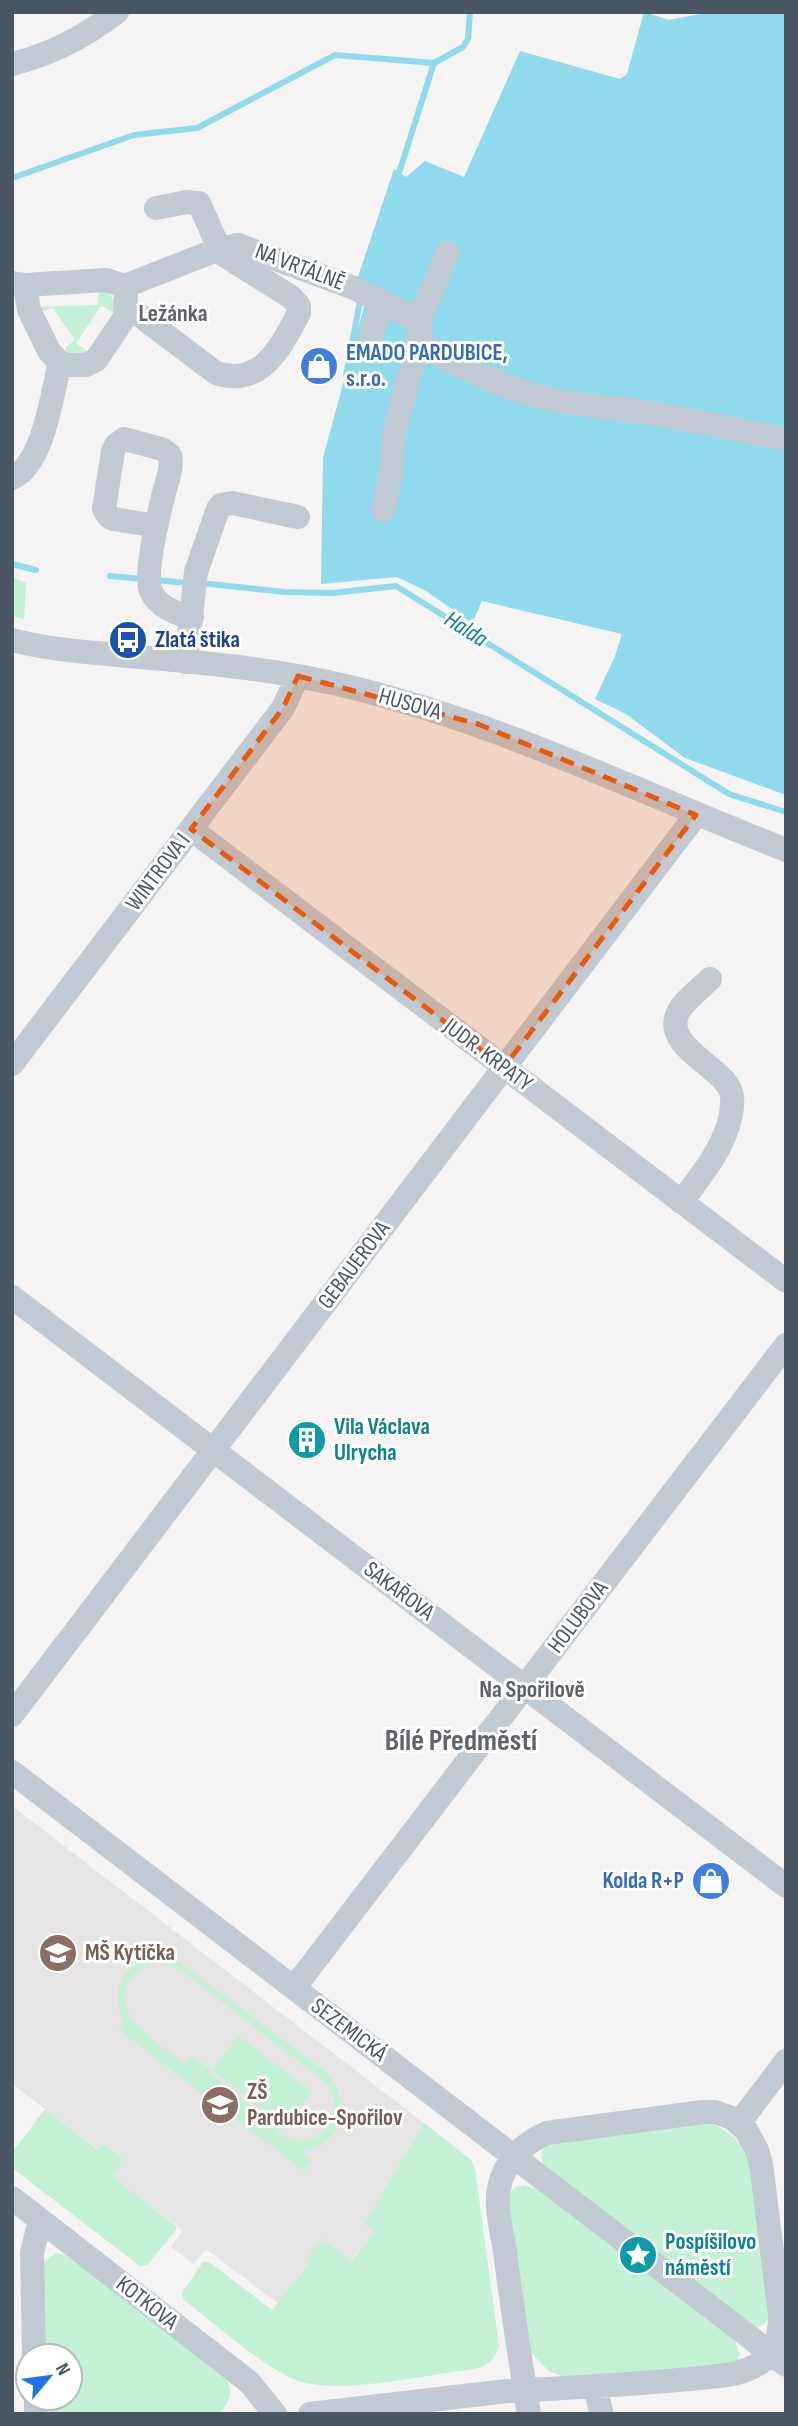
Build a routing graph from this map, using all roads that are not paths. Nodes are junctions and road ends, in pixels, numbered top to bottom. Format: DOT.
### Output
graph roads {
  1 [pos="117,12"];
  2 [pos="12,64"];
  3 [pos="156,208"];
  4 [pos="219,249"];
  5 [pos="448,253"];
  6 [pos="19,284"];
  7 [pos="125,286"];
  8 [pos="368,295"];
  9 [pos="127,312"];
  10 [pos="419,331"];
  11 [pos="369,345"];
  12 [pos="60,362"];
  13 [pos="786,439"];
  14 [pos="12,478"];
  15 [pos="383,510"];
  16 [pos="298,517"];
  17 [pos="156,526"];
  18 [pos="194,594"];
  19 [pos="12,640"];
  20 [pos="187,662"];
  21 [pos="298,676"];
  22 [pos="696,815"];
  23 [pos="191,829"];
  24 [pos="786,850"];
  25 [pos="710,979"];
  26 [pos="12,1064"];
  27 [pos="504,1067"];
  28 [pos="681,1202"];
  29 [pos="786,1281"];
  30 [pos="12,1297"];
  31 [pos="786,1345"];
  32 [pos="213,1450"];
  33 [pos="524,1687"];
  34 [pos="12,1715"];
  35 [pos="12,1772"];
  36 [pos="786,1886"];
  37 [pos="294,1988"];
  38 [pos="786,2062"];
  39 [pos="739,2123"];
  40 [pos="513,2156"];
  41 [pos="12,2198"];
  42 [pos="40,2220"];
  43 [pos="34,2342"];
  44 [pos="778,2359"];
  45 [pos="595,2387"];
  46 [pos="527,2402"];
  47 [pos="601,2411"];
  48 [pos="275,2414"];
  49 [pos="310,2414"];
  1 -- 2 [label="street"];
  3 -- 4 [label="street"];
  4 -- 7 [label="street, NA VRTÁLNĚ"];
  4 -- 8 [label="street, NA VRTÁLNĚ"];
  4 -- 9 [label="street"];
  5 -- 10 [label="street"];
  6 -- 7 [label="street, NA VRTÁLNĚ"];
  6 -- 12 [label="street"];
  7 -- 9 [label="street"];
  8 -- 10 [label="street, NA VRTÁLNĚ"];
  8 -- 11 [label="street"];
  9 -- 12 [label="street"];
  10 -- 13 [label="street, NA VRTÁLNĚ"];
  10 -- 15 [label="street"];
  12 -- 14 [label="street"];
  16 -- 18 [label="street"];
  17 -- 18 [label="street"];
  18 -- 20 [label="street"];
  19 -- 20 [label="street, HUSOVA"];
  20 -- 21 [label="street, HUSOVA"];
  21 -- 22 [label="street, HUSOVA"];
  21 -- 23 [label="street, WINTROVA I"];
  22 -- 24 [label="street, HUSOVA"];
  22 -- 27 [label="street, GEBAUEROVA"];
  23 -- 26 [label="street, WINTROVA I"];
  23 -- 27 [label="street, JUDR. KRPATY"];
  25 -- 28 [label="street"];
  27 -- 28 [label="street, JUDR. KRPATY"];
  27 -- 32 [label="street, GEBAUEROVA"];
  28 -- 29 [label="street, JUDR. KRPATY"];
  30 -- 32 [label="street, SAKAŘOVA"];
  31 -- 33 [label="street, HOLUBOVA"];
  32 -- 33 [label="street, SAKAŘOVA"];
  32 -- 34 [label="street, GEBAUEROVA"];
  33 -- 36 [label="street, SAKAŘOVA"];
  33 -- 37 [label="street, HOLUBOVA"];
  35 -- 37 [label="street, SEZEMICKÁ"];
  37 -- 40 [label="street, SEZEMICKÁ"];
  38 -- 39 [label="street"];
  39 -- 40 [label="street"];
  39 -- 44 [label="street"];
  40 -- 44 [label="street, SEZEMICKÁ"];
  40 -- 46 [label="street"];
  41 -- 42 [label="street, KOTKOVA"];
  42 -- 43 [label="street"];
  42 -- 48 [label="street, KOTKOVA"];
  44 -- 45 [label="street"];
  45 -- 46 [label="street"];
  45 -- 47 [label="street"];
  46 -- 49 [label="street"];
}
